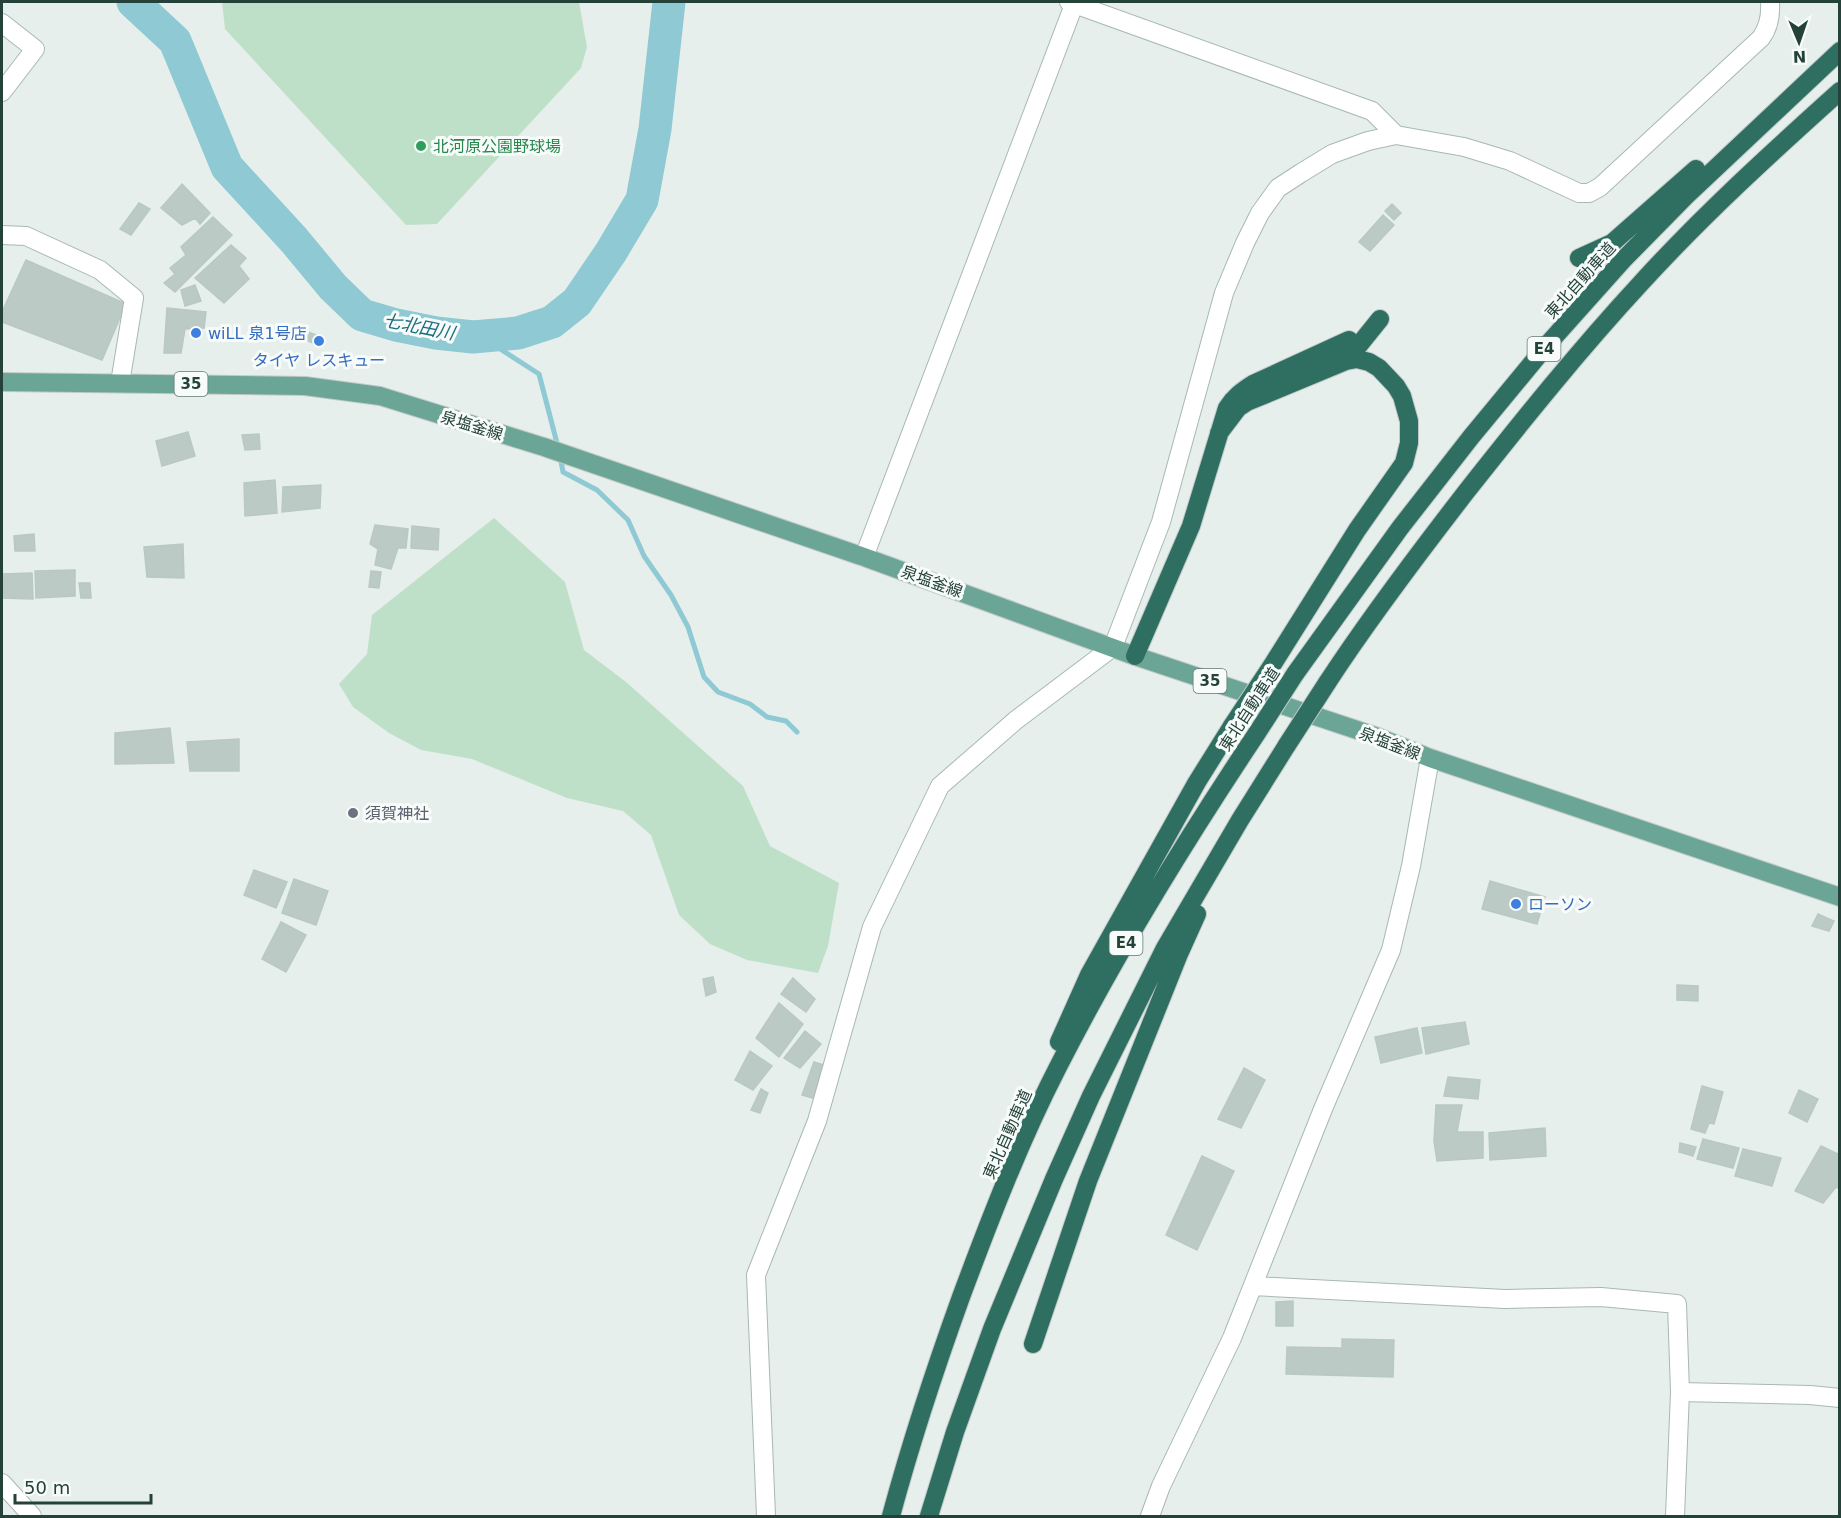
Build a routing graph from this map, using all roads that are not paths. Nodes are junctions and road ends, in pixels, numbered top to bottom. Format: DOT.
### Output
graph roads {
  1 [pos="1073,2"];
  2 [pos="1770,2"];
  3 [pos="2,23"];
  4 [pos="1836,55"];
  5 [pos="1839,91"];
  6 [pos="2,92"];
  7 [pos="1396,135"];
  8 [pos="2,235"];
  9 [pos="1578,258"];
  10 [pos="1380,320"];
  11 [pos="1349,340"];
  12 [pos="1346,361"];
  13 [pos="2,382"];
  14 [pos="120,383"];
  15 [pos="1220,433"];
  16 [pos="864,557"];
  17 [pos="1113,648"];
  18 [pos="1134,656"];
  19 [pos="1430,758"];
  20 [pos="1240,820"];
  21 [pos="1839,897"];
  22 [pos="1013,1164"];
  23 [pos="1253,1286"];
  24 [pos="1034,1344"];
  25 [pos="1680,1392"];
  26 [pos="1839,1398"];
  27 [pos="2,1483"];
  28 [pos="32,1516"];
  29 [pos="766,1516"];
  30 [pos="891,1516"];
  31 [pos="929,1516"];
  32 [pos="1150,1516"];
  33 [pos="1675,1516"];
  1 -- 7 [label="street"];
  1 -- 16 [label="street"];
  2 -- 7 [label="street"];
  3 -- 6 [label="street"];
  4 -- 9 [label="highway"];
  4 -- 22 [label="highway, 東北自動車道 / E4, bridge"];
  5 -- 20 [label="highway, E4, bridge"];
  7 -- 17 [label="street"];
  8 -- 14 [label="street"];
  10 -- 12 [label="highway"];
  11 -- 15 [label="highway"];
  12 -- 15 [label="highway"];
  12 -- 22 [label="highway, bridge"];
  13 -- 14 [label="main road, 泉塩釜線 / 35"];
  14 -- 16 [label="main road, 泉塩釜線 / 35"];
  15 -- 18 [label="highway"];
  16 -- 17 [label="main road, 泉塩釜線 / 35"];
  17 -- 18 [label="main road, 泉塩釜線 / 35"];
  17 -- 29 [label="street"];
  18 -- 19 [label="main road, 泉塩釜線 / 35"];
  19 -- 21 [label="main road, 泉塩釜線 / 35"];
  19 -- 23 [label="street"];
  20 -- 24 [label="highway"];
  20 -- 31 [label="highway, E4"];
  22 -- 30 [label="highway, 東北自動車道 / E4"];
  23 -- 25 [label="street"];
  23 -- 32 [label="street"];
  25 -- 26 [label="street"];
  25 -- 33 [label="street"];
  27 -- 28 [label="street"];
}
